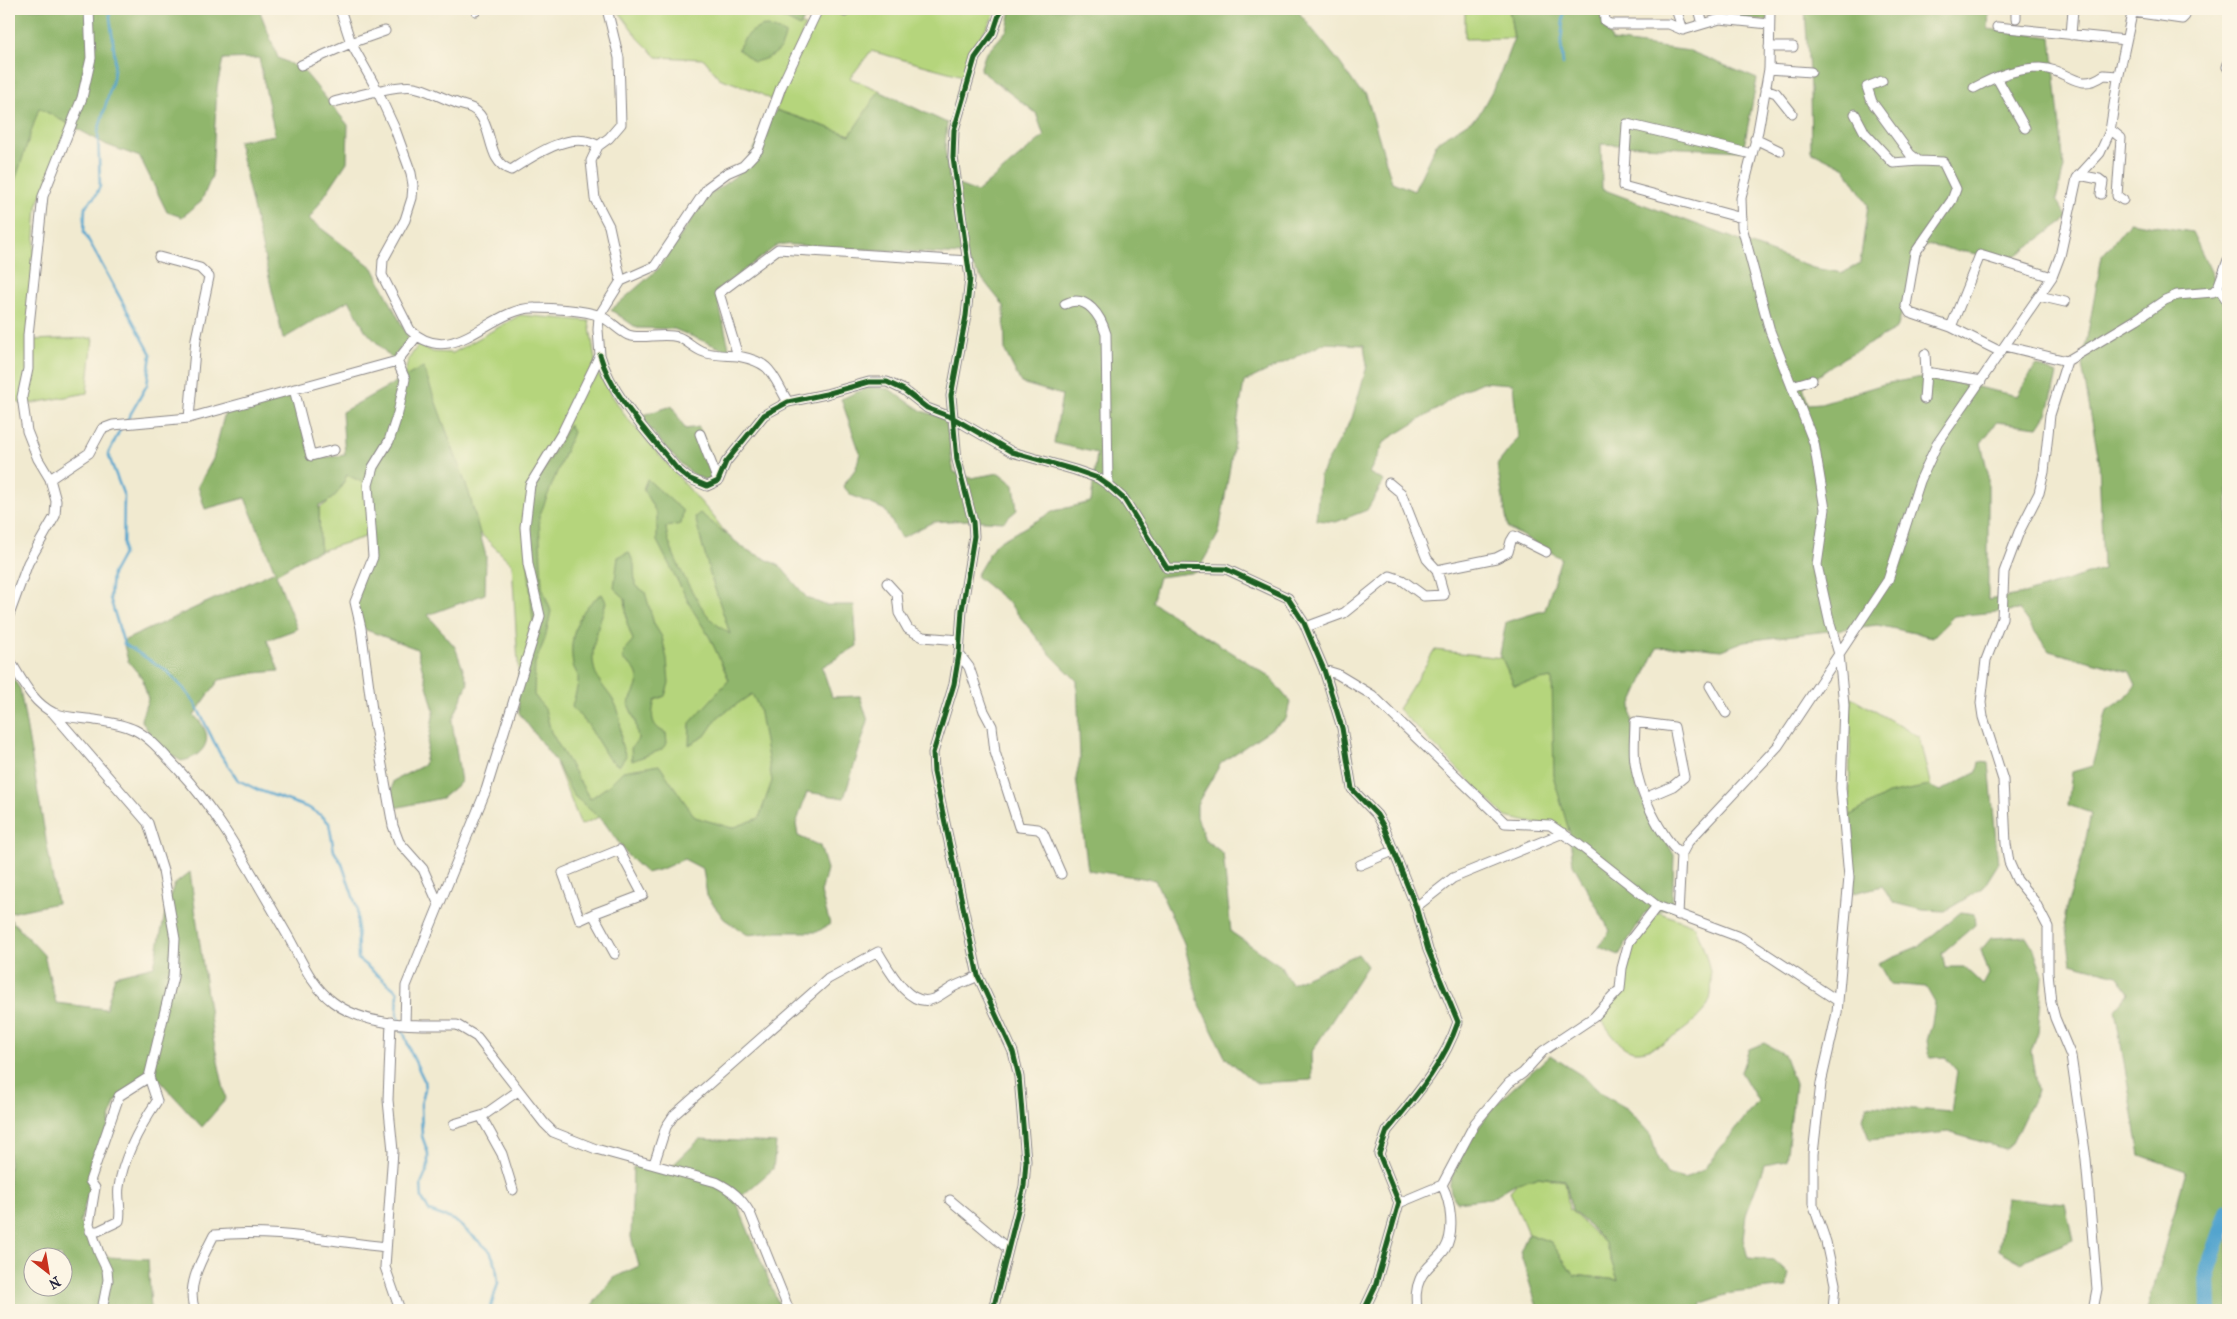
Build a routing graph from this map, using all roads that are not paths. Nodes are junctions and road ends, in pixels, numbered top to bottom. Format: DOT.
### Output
graph roads {
  1 [pos="89,9"];
  2 [pos="340,9"];
  3 [pos="607,9"];
  4 [pos="818,9"];
  5 [pos="1001,9"];
  6 [pos="1604,9"];
  7 [pos="1676,9"];
  8 [pos="1699,9"];
  9 [pos="1770,9"];
  10 [pos="2073,9"];
  11 [pos="2185,9"];
  12 [pos="2133,10"];
  13 [pos="1703,24"];
  14 [pos="1769,24"];
  15 [pos="1997,27"];
  16 [pos="1684,30"];
  17 [pos="385,31"];
  18 [pos="2070,34"];
  19 [pos="2126,40"];
  20 [pos="351,43"];
  21 [pos="1770,47"];
  22 [pos="1793,47"];
  23 [pos="301,65"];
  24 [pos="1769,69"];
  25 [pos="1811,72"];
  26 [pos="2118,76"];
  27 [pos="1997,78"];
  28 [pos="1882,81"];
  29 [pos="1974,88"];
  30 [pos="1765,89"];
  31 [pos="378,91"];
  32 [pos="334,102"];
  33 [pos="1792,113"];
  34 [pos="1854,114"];
  35 [pos="2024,128"];
  36 [pos="2111,130"];
  37 [pos="1756,139"];
  38 [pos="598,146"];
  39 [pos="1780,151"];
  40 [pos="1752,154"];
  41 [pos="1919,162"];
  42 [pos="2079,175"];
  43 [pos="2101,194"];
  44 [pos="2123,200"];
  45 [pos="1742,218"];
  46 [pos="158,257"];
  47 [pos="2228,260"];
  48 [pos="969,261"];
  49 [pos="2052,277"];
  50 [pos="621,281"];
  51 [pos="2218,287"];
  52 [pos="2039,296"];
  53 [pos="2065,302"];
  54 [pos="2228,302"];
  55 [pos="1065,304"];
  56 [pos="599,316"];
  57 [pos="1951,327"];
  58 [pos="417,336"];
  59 [pos="2003,349"];
  60 [pos="1926,354"];
  61 [pos="600,355"];
  62 [pos="738,356"];
  63 [pos="2067,360"];
  64 [pos="397,361"];
  65 [pos="1926,372"];
  66 [pos="1812,380"];
  67 [pos="1981,381"];
  68 [pos="1792,386"];
  69 [pos="294,389"];
  70 [pos="1924,399"];
  71 [pos="788,402"];
  72 [pos="189,418"];
  73 [pos="953,418"];
  74 [pos="700,434"];
  75 [pos="334,450"];
  76 [pos="50,479"];
  77 [pos="718,480"];
  78 [pos="1390,483"];
  79 [pos="1108,485"];
  80 [pos="1546,552"];
  81 [pos="1437,570"];
  82 [pos="887,583"];
  83 [pos="9,615"];
  84 [pos="1306,627"];
  85 [pos="960,640"];
  86 [pos="960,654"];
  87 [pos="1839,654"];
  88 [pos="9,659"];
  89 [pos="1324,670"];
  90 [pos="1710,686"];
  91 [pos="53,713"];
  92 [pos="1726,713"];
  93 [pos="1645,798"];
  94 [pos="1563,834"];
  95 [pos="1393,851"];
  96 [pos="1681,855"];
  97 [pos="1360,865"];
  98 [pos="1061,874"];
  99 [pos="439,905"];
  100 [pos="1657,906"];
  101 [pos="1416,907"];
  102 [pos="593,914"];
  103 [pos="1678,915"];
  104 [pos="615,954"];
  105 [pos="978,976"];
  106 [pos="1838,1000"];
  107 [pos="391,1022"];
  108 [pos="405,1024"];
  109 [pos="149,1077"];
  110 [pos="518,1091"];
  111 [pos="481,1116"];
  112 [pos="454,1124"];
  113 [pos="654,1164"];
  114 [pos="1442,1185"];
  115 [pos="513,1190"];
  116 [pos="950,1200"];
  117 [pos="1399,1203"];
  118 [pos="90,1231"];
  119 [pos="386,1247"];
  120 [pos="1007,1248"];
  121 [pos="102,1310"];
  122 [pos="195,1310"];
  123 [pos="400,1310"];
  124 [pos="789,1310"];
  125 [pos="994,1310"];
  126 [pos="1364,1310"];
  127 [pos="1417,1310"];
  128 [pos="1832,1310"];
  129 [pos="2093,1310"];
  1 -- 76 [label="street"];
  2 -- 20 [label="street"];
  3 -- 38 [label="street"];
  4 -- 50 [label="street"];
  5 -- 48 [label="street"];
  6 -- 16 [label="street"];
  7 -- 16 [label="street"];
  8 -- 13 [label="street"];
  9 -- 14 [label="street"];
  10 -- 18 [label="street"];
  11 -- 12 [label="street"];
  12 -- 19 [label="street"];
  13 -- 14 [label="street"];
  13 -- 16 [label="street"];
  14 -- 21 [label="street"];
  15 -- 18 [label="street"];
  17 -- 20 [label="street"];
  18 -- 19 [label="street"];
  19 -- 26 [label="street"];
  20 -- 23 [label="street"];
  20 -- 31 [label="street"];
  21 -- 22 [label="street"];
  21 -- 24 [label="street"];
  24 -- 25 [label="street"];
  24 -- 30 [label="street"];
  26 -- 27 [label="street"];
  26 -- 36 [label="street"];
  27 -- 29 [label="street"];
  27 -- 35 [label="street"];
  28 -- 41 [label="street"];
  30 -- 33 [label="street"];
  30 -- 37 [label="street"];
  31 -- 32 [label="street"];
  31 -- 38 [label="street"];
  31 -- 58 [label="street"];
  34 -- 41 [label="street"];
  36 -- 42 [label="street"];
  36 -- 44 [label="street"];
  37 -- 39 [label="street"];
  37 -- 40 [label="street"];
  38 -- 50 [label="street"];
  40 -- 45 [label="street"];
  40 -- 45 [label="street"];
  41 -- 57 [label="street"];
  42 -- 43 [label="street"];
  42 -- 49 [label="street"];
  45 -- 68 [label="street"];
  46 -- 72 [label="street"];
  47 -- 51 [label="street"];
  48 -- 62 [label="street"];
  48 -- 73 [label="street"];
  49 -- 52 [label="street"];
  49 -- 57 [label="street"];
  50 -- 56 [label="street"];
  51 -- 54 [label="street"];
  51 -- 63 [label="street"];
  52 -- 53 [label="street"];
  52 -- 59 [label="street"];
  55 -- 79 [label="street"];
  56 -- 58 [label="street"];
  56 -- 61 [label="street"];
  56 -- 62 [label="street"];
  57 -- 59 [label="street"];
  58 -- 64 [label="street"];
  59 -- 63 [label="street"];
  59 -- 67 [label="street"];
  60 -- 65 [label="street"];
  61 -- 77 [label="street"];
  61 -- 99 [label="street"];
  62 -- 71 [label="street"];
  63 -- 129 [label="street"];
  64 -- 69 [label="street"];
  64 -- 99 [label="street"];
  65 -- 67 [label="street"];
  65 -- 70 [label="street"];
  66 -- 68 [label="street"];
  67 -- 87 [label="street"];
  68 -- 87 [label="street"];
  69 -- 72 [label="street"];
  69 -- 75 [label="street"];
  71 -- 73 [label="street"];
  71 -- 77 [label="street"];
  72 -- 76 [label="street"];
  73 -- 79 [label="street"];
  73 -- 85 [label="street"];
  74 -- 77 [label="street"];
  76 -- 83 [label="street"];
  78 -- 81 [label="street"];
  79 -- 84 [label="street"];
  80 -- 81 [label="street"];
  81 -- 84 [label="street"];
  82 -- 85 [label="street"];
  84 -- 89 [label="street"];
  85 -- 86 [label="street"];
  86 -- 98 [label="street"];
  86 -- 105 [label="street"];
  87 -- 96 [label="street"];
  87 -- 106 [label="street"];
  88 -- 91 [label="street"];
  89 -- 94 [label="street"];
  89 -- 95 [label="street"];
  90 -- 92 [label="street"];
  91 -- 107 [label="street"];
  91 -- 109 [label="street"];
  93 -- 93 [label="street"];
  93 -- 96 [label="street"];
  94 -- 100 [label="street"];
  94 -- 101 [label="street"];
  95 -- 97 [label="street"];
  95 -- 101 [label="street"];
  96 -- 103 [label="street"];
  99 -- 108 [label="street"];
  100 -- 103 [label="street"];
  100 -- 114 [label="street"];
  101 -- 117 [label="street"];
  102 -- 102 [label="street"];
  102 -- 104 [label="street"];
  103 -- 106 [label="street"];
  105 -- 113 [label="street"];
  105 -- 120 [label="street"];
  106 -- 128 [label="street"];
  107 -- 108 [label="street"];
  107 -- 119 [label="street"];
  108 -- 110 [label="street"];
  109 -- 118 [label="street"];
  109 -- 118 [label="street"];
  110 -- 111 [label="street"];
  110 -- 113 [label="street"];
  111 -- 112 [label="street"];
  111 -- 115 [label="street"];
  113 -- 124 [label="street"];
  114 -- 117 [label="street"];
  114 -- 127 [label="street"];
  116 -- 120 [label="street"];
  117 -- 126 [label="street"];
  118 -- 121 [label="street"];
  119 -- 122 [label="street"];
  119 -- 123 [label="street"];
  120 -- 125 [label="street"];
}
